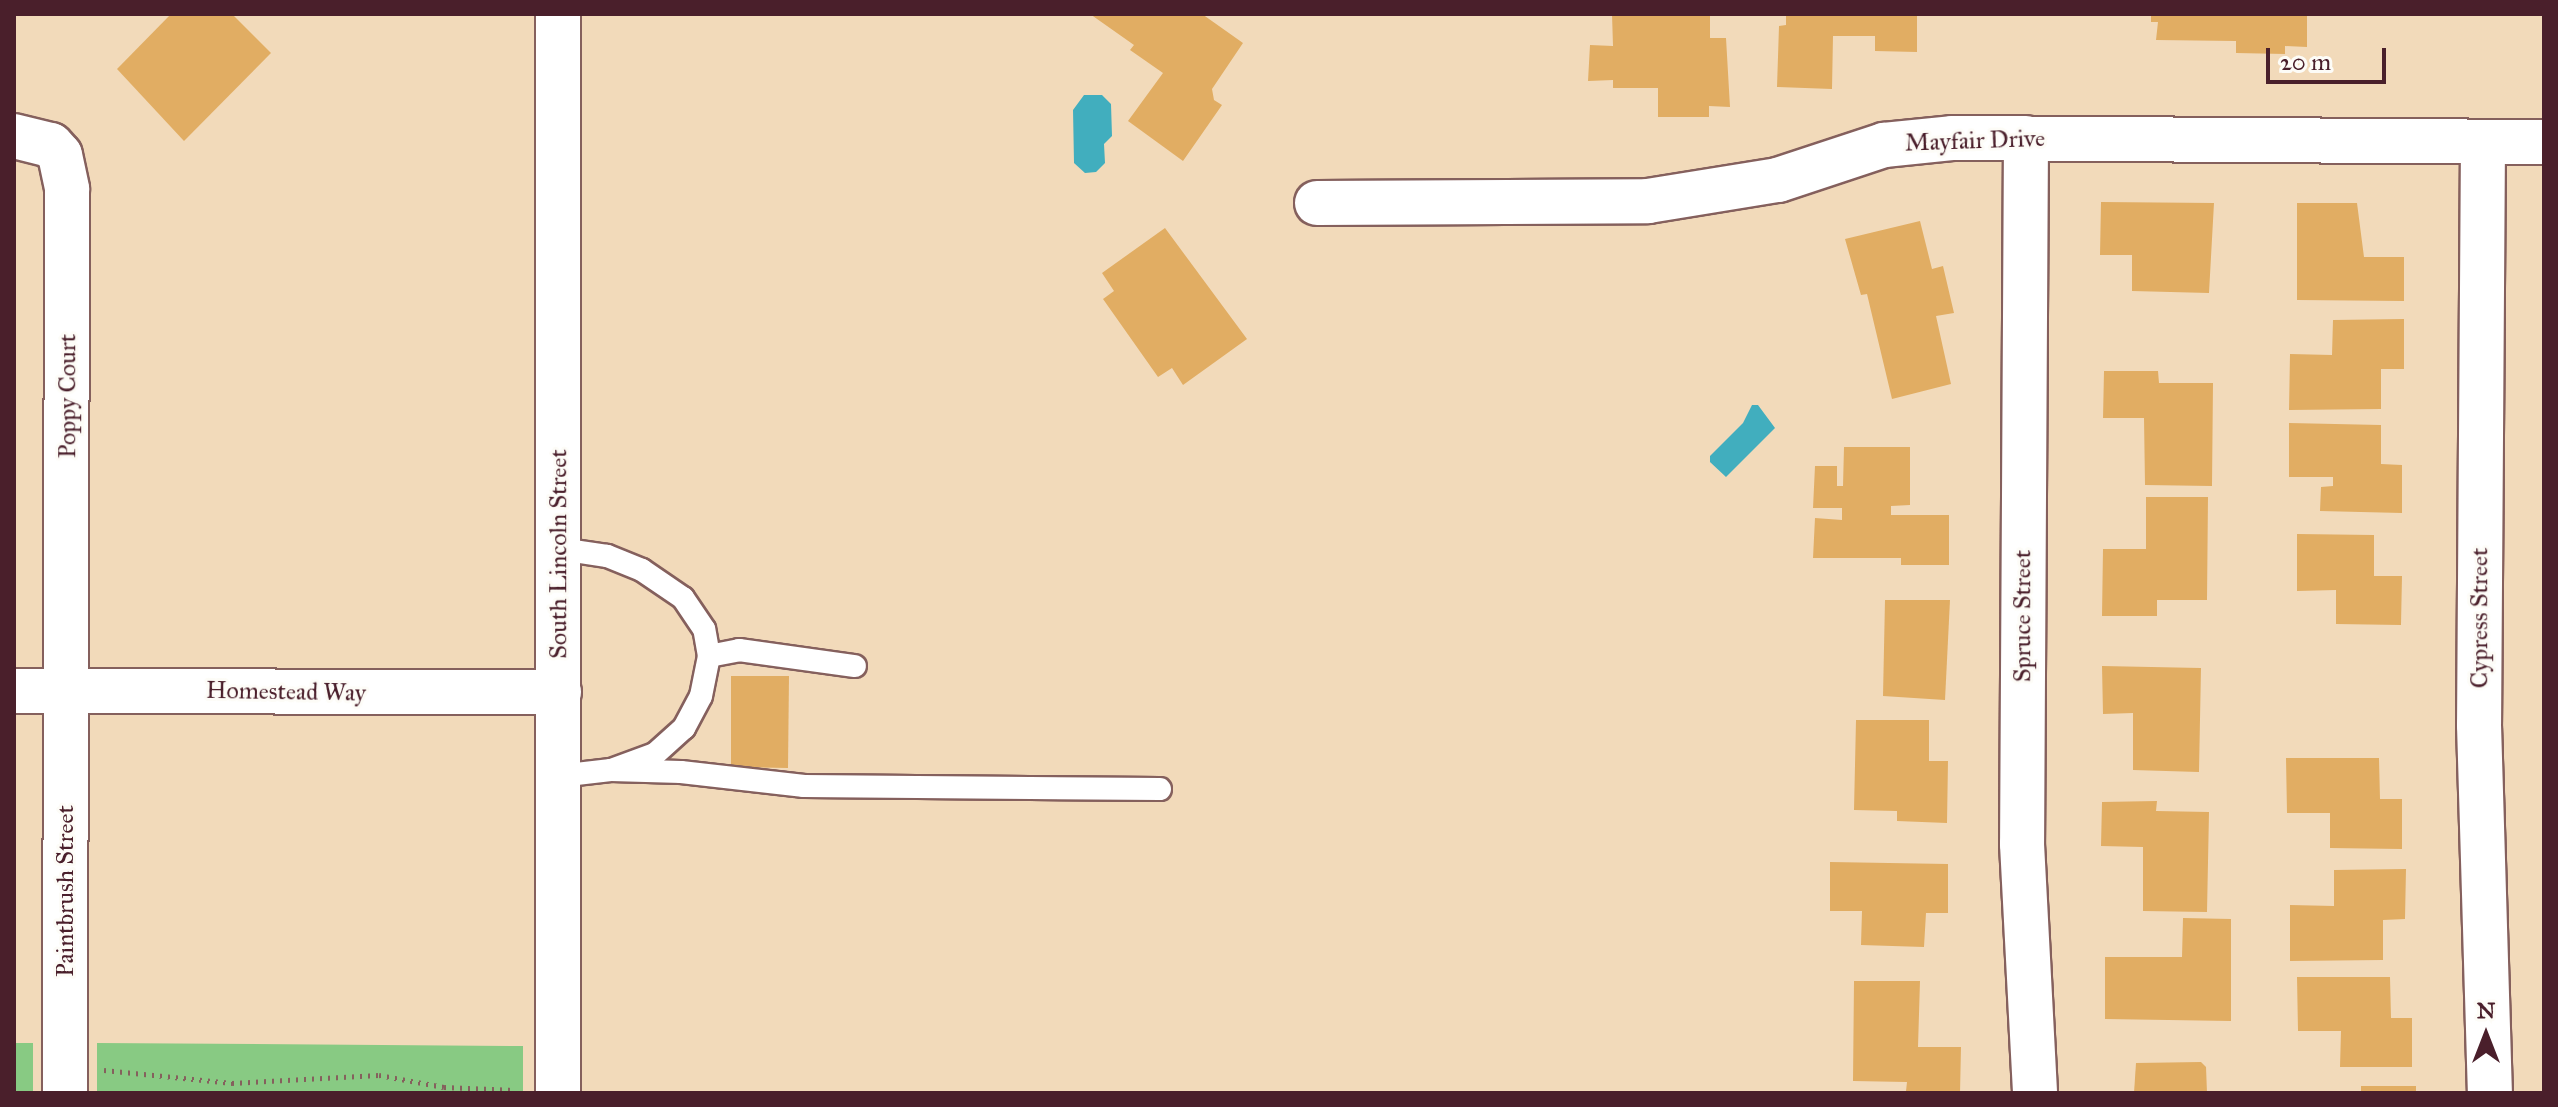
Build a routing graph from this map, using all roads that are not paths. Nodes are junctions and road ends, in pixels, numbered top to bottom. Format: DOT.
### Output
graph roads {
  1 [pos="558,14"];
  2 [pos="14,136"];
  3 [pos="2026,138"];
  4 [pos="2483,142"];
  5 [pos="2544,142"];
  6 [pos="1317,203"];
  7 [pos="560,549"];
  8 [pos="709,656"];
  9 [pos="855,666"];
  10 [pos="68,690"];
  11 [pos="14,691"];
  12 [pos="559,692"];
  13 [pos="611,770"];
  14 [pos="559,776"];
  15 [pos="1160,789"];
  16 [pos="82,1082"];
  17 [pos="558,1093"];
  18 [pos="2035,1093"];
  19 [pos="2490,1093"];
  1 -- 7 [label="street, South Lincoln Street"];
  2 -- 10 [label="street, Poppy Court"];
  3 -- 4 [label="street, Mayfair Drive"];
  3 -- 6 [label="street, Mayfair Drive"];
  3 -- 18 [label="street, Spruce Street"];
  4 -- 5 [label="street, Mayfair Drive"];
  4 -- 19 [label="street, Cypress Street"];
  7 -- 8 [label="lane"];
  7 -- 12 [label="street, South Lincoln Street"];
  8 -- 9 [label="lane"];
  8 -- 13 [label="lane"];
  10 -- 11 [label="street, Homestead Way"];
  10 -- 12 [label="street, Homestead Way"];
  10 -- 16 [label="street, Paintbrush Street"];
  12 -- 14 [label="street, South Lincoln Street"];
  13 -- 14 [label="lane"];
  13 -- 15 [label="lane"];
  14 -- 17 [label="street, South Lincoln Street"];
}
